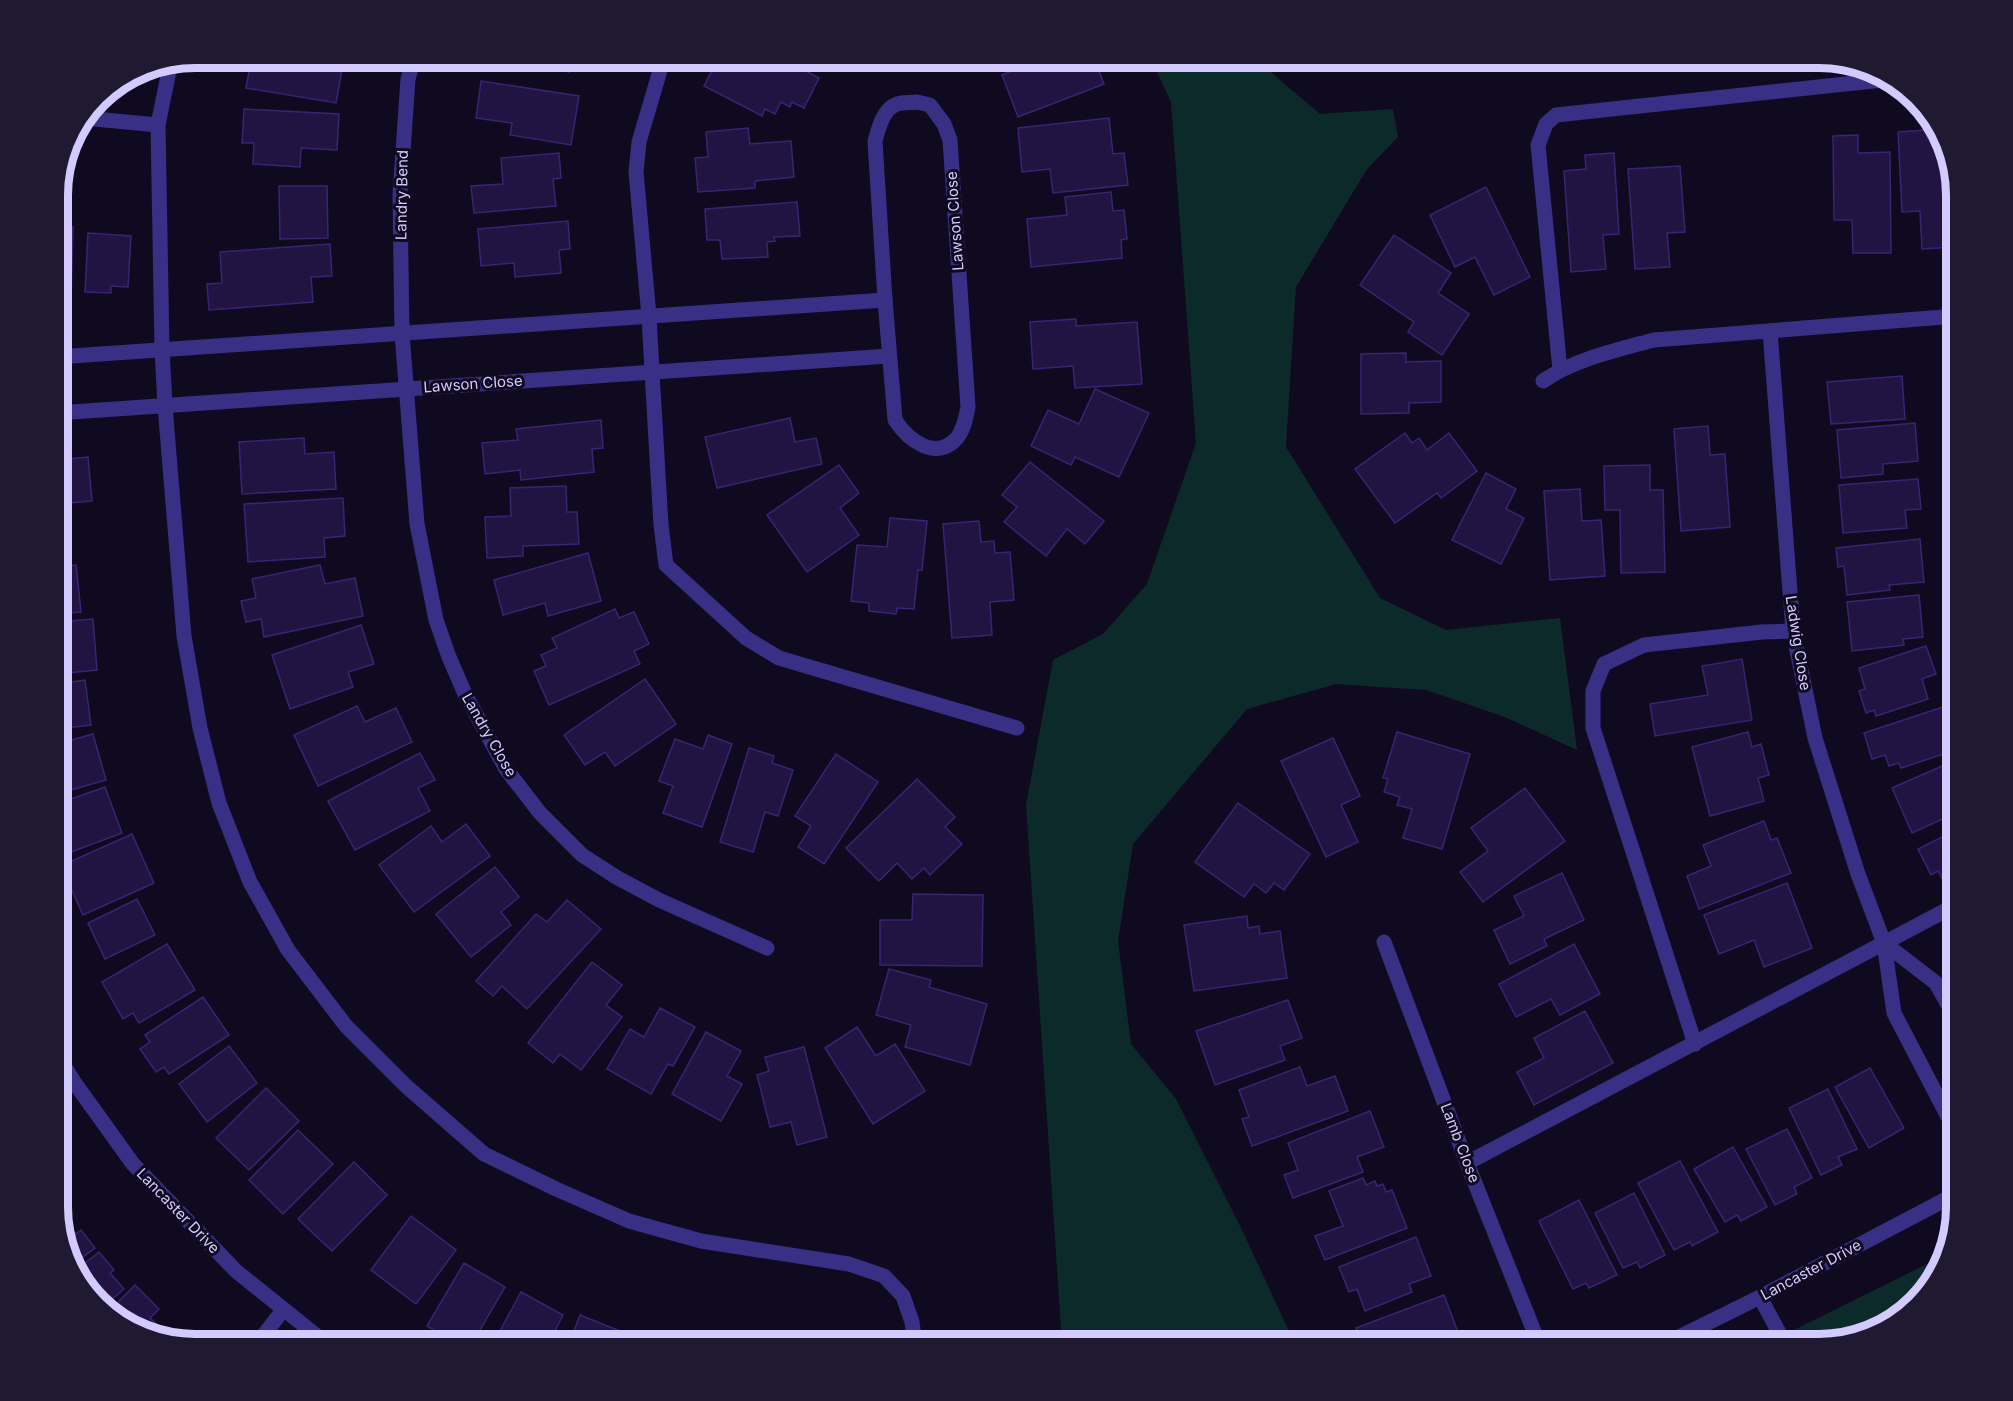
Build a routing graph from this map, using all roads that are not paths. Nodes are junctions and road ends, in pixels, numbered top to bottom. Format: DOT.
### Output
graph roads {
  1 [pos="411,68"];
  2 [pos="661,68"];
  3 [pos="169,70"];
  4 [pos="1875,81"];
  5 [pos="93,119"];
  6 [pos="158,125"];
  7 [pos="885,300"];
  8 [pos="649,316"];
  9 [pos="1946,317"];
  10 [pos="1770,331"];
  11 [pos="402,334"];
  12 [pos="162,349"];
  13 [pos="68,356"];
  14 [pos="889,356"];
  15 [pos="1560,370"];
  16 [pos="652,372"];
  17 [pos="1543,381"];
  18 [pos="407,389"];
  19 [pos="165,406"];
  20 [pos="68,412"];
  21 [pos="1793,631"];
  22 [pos="1017,728"];
  23 [pos="1946,910"];
  24 [pos="1384,942"];
  25 [pos="1884,943"];
  26 [pos="767,948"];
  27 [pos="1946,1001"];
  28 [pos="1695,1044"];
  29 [pos="68,1072"];
  30 [pos="1946,1113"];
  31 [pos="1467,1163"];
  32 [pos="1946,1199"];
  33 [pos="1760,1297"];
  34 [pos="283,1310"];
  35 [pos="265,1334"];
  36 [pos="314,1334"];
  37 [pos="914,1334"];
  38 [pos="1535,1334"];
  39 [pos="1685,1334"];
  40 [pos="1780,1334"];
  1 -- 11 [label="street, Landry Bend"];
  2 -- 8 [label="street"];
  3 -- 6 [label="street"];
  4 -- 15 [label="street"];
  5 -- 6 [label="street"];
  6 -- 12 [label="street"];
  7 -- 8 [label="street"];
  7 -- 14 [label="street, Lawson Close"];
  7 -- 14 [label="street, Lawson Close"];
  8 -- 11 [label="street"];
  8 -- 16 [label="street"];
  9 -- 10 [label="street"];
  10 -- 15 [label="street"];
  10 -- 21 [label="street, Ladwig Close"];
  11 -- 12 [label="street"];
  11 -- 18 [label="street, Landry Bend"];
  12 -- 13 [label="street"];
  12 -- 19 [label="street"];
  14 -- 16 [label="street, Lawson Close"];
  15 -- 17 [label="street"];
  16 -- 18 [label="street, Lawson Close"];
  16 -- 22 [label="street"];
  18 -- 19 [label="street, Lawson Close"];
  18 -- 26 [label="street, Landry Close"];
  19 -- 20 [label="street, Lawson Close"];
  19 -- 37 [label="street"];
  21 -- 25 [label="street, Ladwig Close"];
  21 -- 28 [label="street"];
  23 -- 25 [label="street"];
  24 -- 31 [label="street, Lamb Close"];
  25 -- 27 [label="street"];
  25 -- 28 [label="street"];
  25 -- 30 [label="street, Ladwig Close"];
  28 -- 31 [label="street"];
  29 -- 34 [label="street, Lancaster Drive"];
  31 -- 38 [label="street, Lamb Close"];
  32 -- 33 [label="street, Lancaster Drive"];
  33 -- 39 [label="street, Lancaster Drive"];
  33 -- 40 [label="street"];
  34 -- 35 [label="street"];
  34 -- 36 [label="street, Lancaster Drive"];
}
